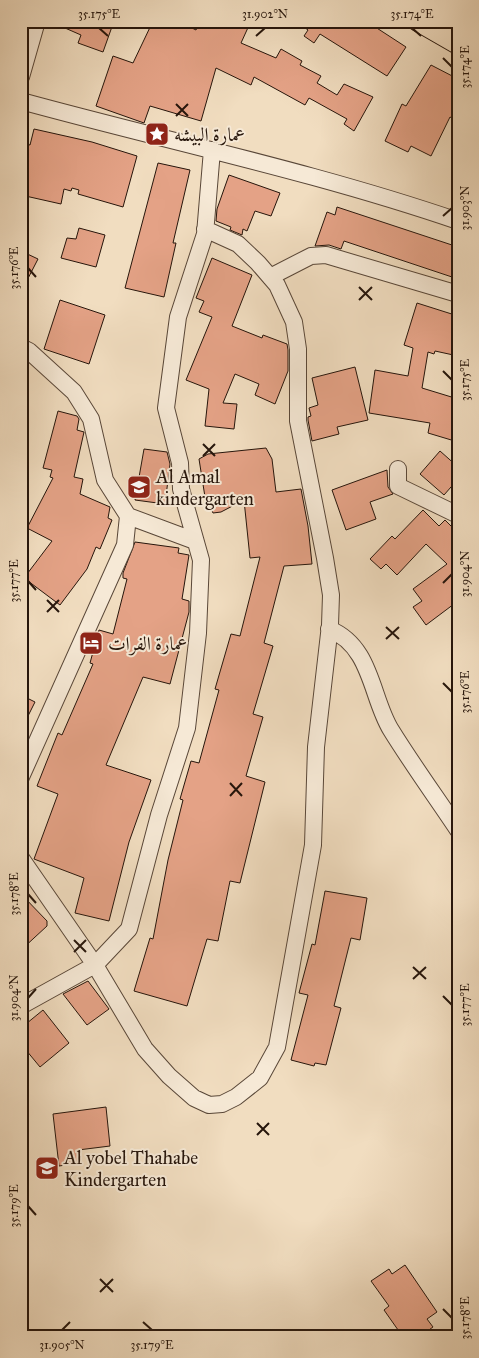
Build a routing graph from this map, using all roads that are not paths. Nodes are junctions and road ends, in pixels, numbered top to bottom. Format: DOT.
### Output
graph roads {
  1 [pos="37,21"];
  2 [pos="418,21"];
  3 [pos="458,44"];
  4 [pos="21,77"];
  5 [pos="21,101"];
  6 [pos="212,150"];
  7 [pos="458,221"];
  8 [pos="205,229"];
  9 [pos="270,277"];
  10 [pos="458,294"];
  11 [pos="21,347"];
  12 [pos="398,470"];
  13 [pos="458,515"];
  14 [pos="128,516"];
  15 [pos="195,541"];
  16 [pos="329,629"];
  17 [pos="21,777"];
  18 [pos="458,830"];
  19 [pos="21,858"];
  20 [pos="95,965"];
  21 [pos="21,1006"];
  1 -- 4 [label="street"];
  2 -- 3 [label="main road"];
  5 -- 6 [label="street"];
  6 -- 7 [label="street"];
  6 -- 8 [label="street"];
  8 -- 9 [label="street"];
  8 -- 15 [label="street"];
  9 -- 10 [label="street"];
  9 -- 16 [label="street"];
  11 -- 14 [label="street"];
  12 -- 13 [label="street"];
  14 -- 15 [label="street"];
  14 -- 17 [label="street"];
  15 -- 20 [label="street"];
  16 -- 18 [label="street"];
  16 -- 20 [label="street"];
  19 -- 20 [label="street"];
  20 -- 21 [label="street"];
}
